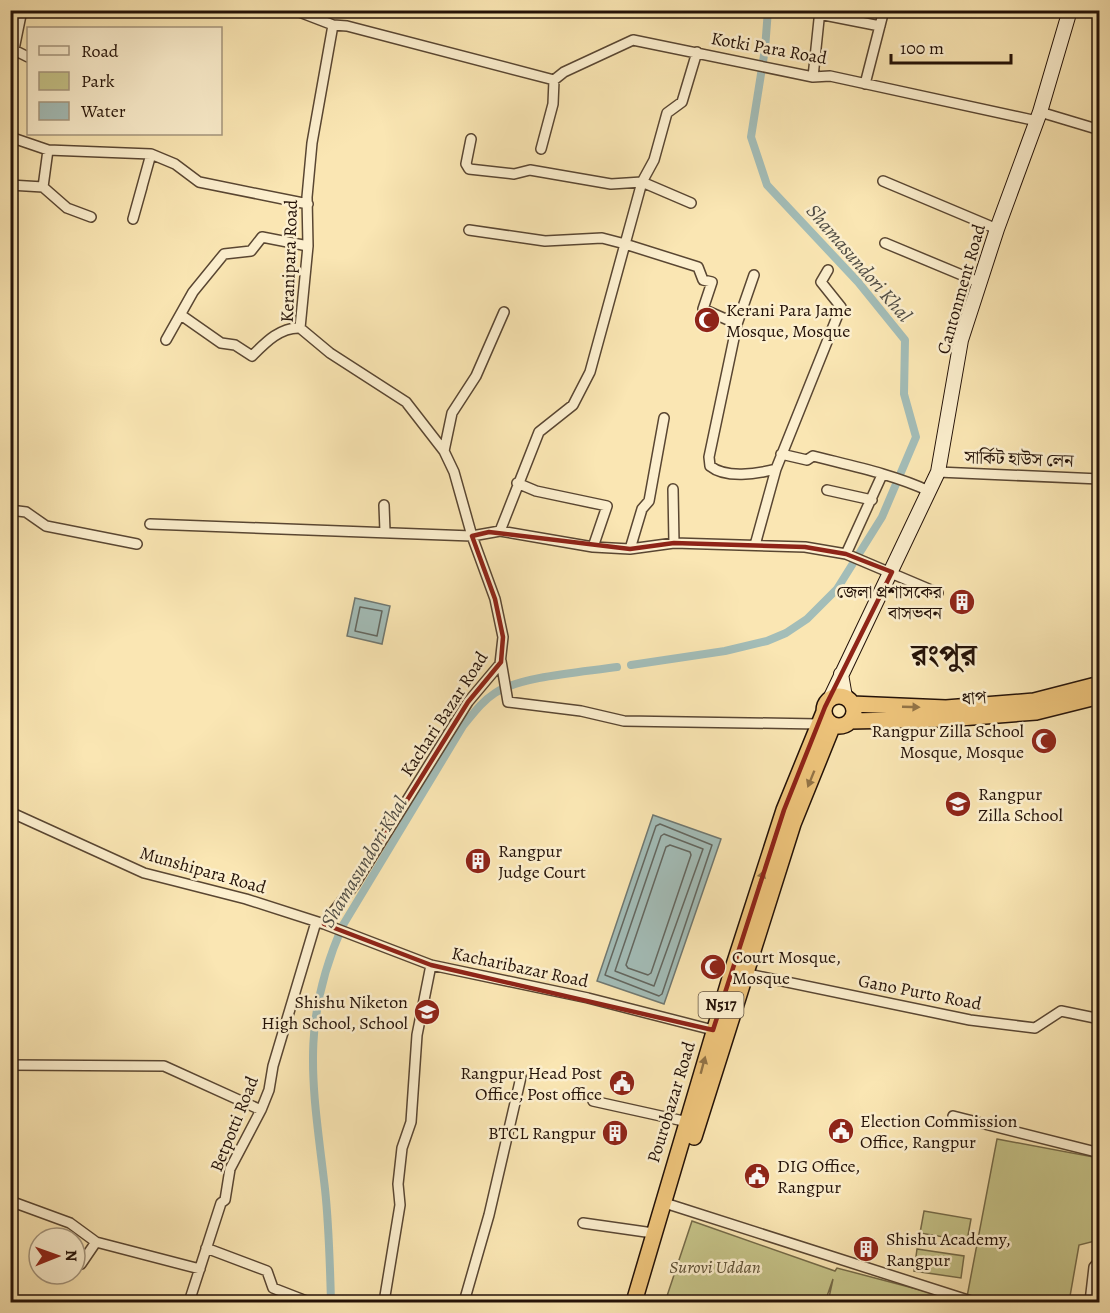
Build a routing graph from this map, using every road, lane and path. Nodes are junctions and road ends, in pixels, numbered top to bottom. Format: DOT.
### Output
graph roads {
  1 [pos="294,10"];
  2 [pos="884,10"];
  3 [pos="1071,10"];
  4 [pos="20,11"];
  5 [pos="819,13"];
  6 [pos="333,25"];
  7 [pos="880,26"];
  8 [pos="14,50"];
  9 [pos="697,52"];
  10 [pos="27,56"];
  11 [pos="11,63"];
  12 [pos="813,76"];
  13 [pos="554,80"];
  14 [pos="865,84"];
  15 [pos="1039,117"];
  16 [pos="1100,130"];
  17 [pos="10,137"];
  18 [pos="471,139"];
  19 [pos="541,149"];
  20 [pos="48,150"];
  21 [pos="151,154"];
  22 [pos="883,181"];
  23 [pos="642,182"];
  24 [pos="10,185"];
  25 [pos="43,187"];
  26 [pos="142,187"];
  27 [pos="308,204"];
  28 [pos="691,204"];
  29 [pos="91,217"];
  30 [pos="997,229"];
  31 [pos="469,230"];
  32 [pos="885,243"];
  33 [pos="625,244"];
  34 [pos="308,246"];
  35 [pos="828,270"];
  36 [pos="754,274"];
  37 [pos="981,283"];
  38 [pos="504,312"];
  39 [pos="181,315"];
  40 [pos="737,324"];
  41 [pos="300,328"];
  42 [pos="166,340"];
  43 [pos="664,418"];
  44 [pos="444,451"];
  45 [pos="781,454"];
  46 [pos="776,469"];
  47 [pos="938,472"];
  48 [pos="882,474"];
  49 [pos="1100,479"];
  50 [pos="517,483"];
  51 [pos="673,489"];
  52 [pos="826,489"];
  53 [pos="929,491"];
  54 [pos="872,500"];
  55 [pos="384,505"];
  56 [pos="10,510"];
  57 [pos="150,524"];
  58 [pos="385,531"];
  59 [pos="500,531"];
  60 [pos="471,532"];
  61 [pos="674,543"];
  62 [pos="137,544"];
  63 [pos="755,545"];
  64 [pos="593,547"];
  65 [pos="630,549"];
  66 [pos="846,554"];
  67 [pos="892,572"];
  68 [pos="938,593"];
  69 [pos="501,661"];
  70 [pos="1100,684"];
  71 [pos="1100,696"];
  72 [pos="834,710"];
  73 [pos="10,812"];
  74 [pos="320,923"];
  75 [pos="430,965"];
  76 [pos="739,971"];
  77 [pos="1100,1019"];
  78 [pos="713,1030"];
  79 [pos="10,1065"];
  80 [pos="521,1077"];
  81 [pos="592,1101"];
  82 [pos="261,1110"];
  83 [pos="952,1116"];
  84 [pos="688,1122"];
  85 [pos="1100,1153"];
  86 [pos="10,1201"];
  87 [pos="671,1204"];
  88 [pos="583,1223"];
  89 [pos="653,1233"];
  90 [pos="96,1242"];
  91 [pos="207,1248"];
  92 [pos="87,1255"];
  93 [pos="1100,1260"];
  94 [pos="200,1269"];
  95 [pos="189,1302"];
  96 [pos="309,1302"];
  97 [pos="384,1302"];
  98 [pos="464,1302"];
  99 [pos="634,1302"];
  100 [pos="644,1302"];
  101 [pos="974,1302"];
  102 [pos="1090,1302"];
  1 -- 6 [label="street"];
  2 -- 7 [label="street"];
  3 -- 15 [label="main road, Cantonment Road"];
  4 -- 8 [label="street"];
  5 -- 7 [label="street"];
  5 -- 12 [label="street"];
  6 -- 13 [label="street"];
  6 -- 27 [label="street, Keranipara Road"];
  7 -- 14 [label="street"];
  8 -- 10 [label="street"];
  8 -- 11 [label="street"];
  9 -- 12 [label="street, Kotki Para Road"];
  9 -- 13 [label="street, Kotki Para Road"];
  9 -- 23 [label="street"];
  12 -- 14 [label="street, Kotki Para Road"];
  13 -- 19 [label="street"];
  14 -- 15 [label="street, Kotki Para Road"];
  15 -- 16 [label="street"];
  15 -- 30 [label="main road, Cantonment Road"];
  17 -- 20 [label="street"];
  18 -- 23 [label="street"];
  20 -- 21 [label="street"];
  20 -- 25 [label="street"];
  21 -- 26 [label="street"];
  21 -- 27 [label="street"];
  22 -- 30 [label="street"];
  23 -- 28 [label="street"];
  23 -- 33 [label="street"];
  24 -- 25 [label="street"];
  25 -- 29 [label="street"];
  27 -- 34 [label="street, Keranipara Road"];
  30 -- 37 [label="main road, Cantonment Road"];
  31 -- 33 [label="street"];
  32 -- 37 [label="street"];
  33 -- 40 [label="street"];
  33 -- 50 [label="street"];
  34 -- 39 [label="street"];
  34 -- 41 [label="street, Keranipara Road"];
  35 -- 45 [label="street"];
  36 -- 40 [label="street"];
  37 -- 47 [label="main road, Cantonment Road"];
  38 -- 44 [label="street"];
  39 -- 41 [label="street"];
  39 -- 42 [label="street"];
  40 -- 46 [label="street"];
  41 -- 44 [label="street, Keranipara Road"];
  43 -- 65 [label="street"];
  44 -- 60 [label="street, Keranipara Road"];
  45 -- 46 [label="street"];
  45 -- 48 [label="street"];
  46 -- 63 [label="street"];
  47 -- 49 [label="street, সার্কিট হাউস লেন"];
  47 -- 53 [label="main road, Cantonment Road"];
  48 -- 53 [label="street"];
  48 -- 54 [label="street"];
  50 -- 59 [label="street"];
  50 -- 64 [label="street"];
  51 -- 61 [label="street"];
  52 -- 54 [label="street"];
  53 -- 67 [label="main road, Cantonment Road"];
  54 -- 66 [label="street"];
  55 -- 58 [label="street"];
  56 -- 62 [label="street"];
  57 -- 58 [label="street"];
  58 -- 60 [label="street"];
  59 -- 60 [label="street"];
  59 -- 64 [label="street"];
  60 -- 69 [label="street, Kachari Bazar Road"];
  61 -- 63 [label="street"];
  61 -- 65 [label="street"];
  63 -- 66 [label="street"];
  64 -- 65 [label="street"];
  66 -- 67 [label="street"];
  67 -- 68 [label="street"];
  67 -- 72 [label="main road, Cantonment Road"];
  69 -- 72 [label="street"];
  69 -- 74 [label="street, Kachari Bazar Road"];
  72 -- 70 [label="highway, ধাপ, one-way"];
  71 -- 72 [label="highway, ধাপ"];
  72 -- 76 [label="highway, Pourobazar Road / N517"];
  73 -- 74 [label="street, Munshipara Road"];
  74 -- 75 [label="street, Kacharibazar Road"];
  74 -- 82 [label="street, Betpotti Road"];
  75 -- 78 [label="street, Kacharibazar Road"];
  75 -- 97 [label="street"];
  76 -- 77 [label="street, Gano Purto Road"];
  76 -- 78 [label="highway, Pourobazar Road / N517"];
  76 -- 87 [label="highway, Pourobazar Road / N517"];
  84 -- 78 [label="highway, Pourobazar Road / N517, one-way"];
  79 -- 82 [label="street"];
  80 -- 98 [label="street"];
  81 -- 84 [label="street"];
  82 -- 91 [label="street, Betpotti Road"];
  83 -- 85 [label="street"];
  84 -- 89 [label="highway, Pourobazar Road / N517"];
  86 -- 90 [label="street"];
  87 -- 100 [label="highway, Pourobazar Road / N517"];
  87 -- 101 [label="street"];
  88 -- 89 [label="street"];
  89 -- 99 [label="highway, Pourobazar Road / N517"];
  90 -- 92 [label="street"];
  90 -- 94 [label="street"];
  91 -- 94 [label="street, Betpotti Road"];
  91 -- 96 [label="street"];
  93 -- 102 [label="street"];
  94 -- 95 [label="street, Betpotti Road"];
}
